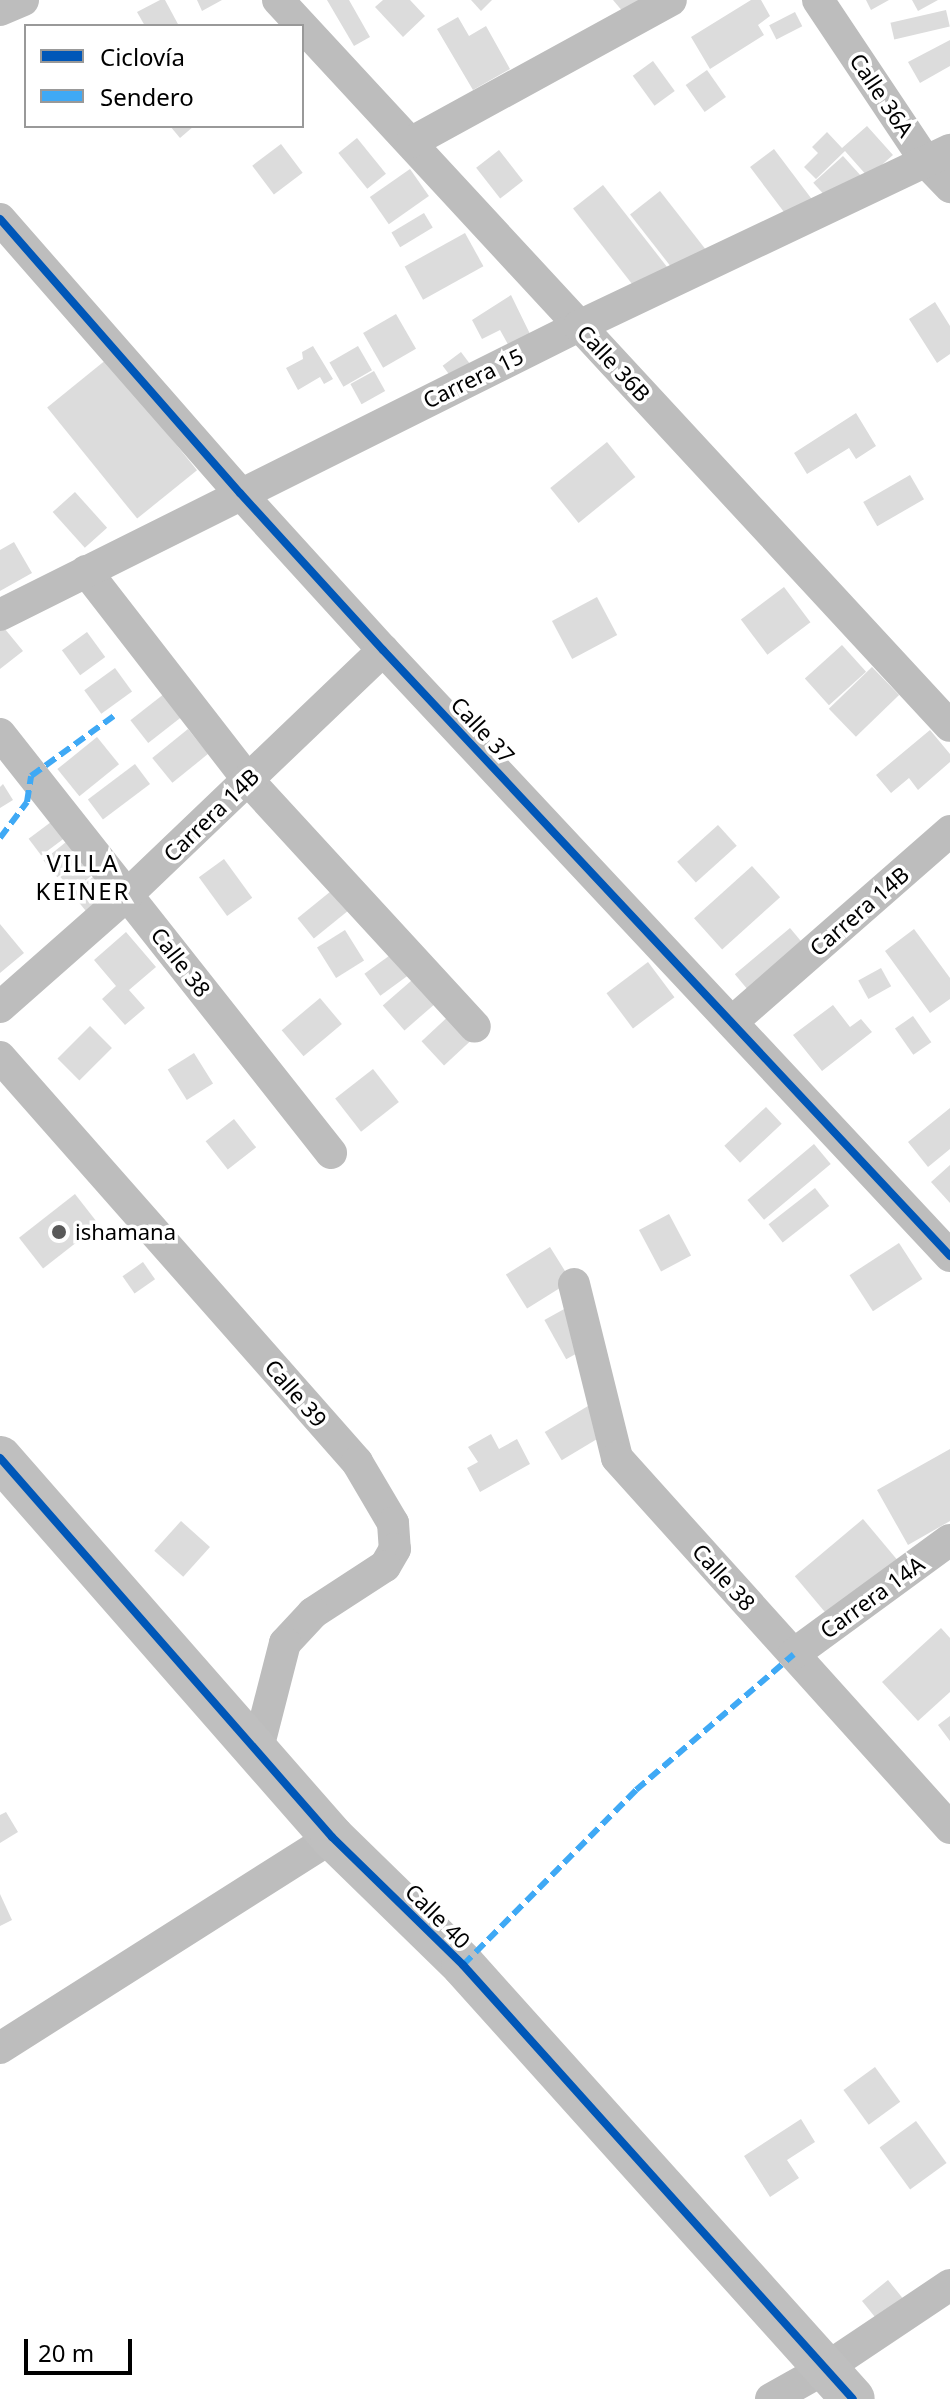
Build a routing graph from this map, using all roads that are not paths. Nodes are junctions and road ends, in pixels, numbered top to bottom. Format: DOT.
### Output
graph roads {
  1 [pos="23,0"];
  2 [pos="278,0"];
  3 [pos="671,0"];
  4 [pos="818,0"];
  5 [pos="0,10"];
  6 [pos="301,24"];
  7 [pos="304,28"];
  8 [pos="412,142"];
  9 [pos="938,156"];
  10 [pos="950,187"];
  11 [pos="0,219"];
  12 [pos="579,326"];
  13 [pos="240,493"];
  14 [pos="86,571"];
  15 [pos="0,615"];
  16 [pos="383,650"];
  17 [pos="950,726"];
  18 [pos="0,734"];
  19 [pos="248,780"];
  20 [pos="950,831"];
  21 [pos="128,894"];
  22 [pos="0,1007"];
  23 [pos="732,1022"];
  24 [pos="475,1027"];
  25 [pos="0,1057"];
  26 [pos="331,1153"];
  27 [pos="950,1256"];
  28 [pos="574,1284"];
  29 [pos="0,1458"];
  30 [pos="950,1540"];
  31 [pos="794,1654"];
  32 [pos="257,1752"];
  33 [pos="950,1828"];
  34 [pos="332,1837"];
  35 [pos="0,2048"];
  36 [pos="950,2285"];
  37 [pos="840,2384"];
  38 [pos="771,2399"];
  1 -- 5 [label="street"];
  2 -- 6 [label="street, Calle 36B"];
  3 -- 8 [label="street"];
  4 -- 9 [label="street, Calle 36A"];
  7 -- 8 [label="street, Calle 36B"];
  8 -- 12 [label="street, Calle 36B"];
  9 -- 10 [label="street, Calle 36A"];
  9 -- 12 [label="street, Carrera 15"];
  11 -- 13 [label="street, Calle 37"];
  12 -- 13 [label="street, Carrera 15"];
  12 -- 17 [label="street, Calle 36B"];
  13 -- 14 [label="street, Carrera 15"];
  13 -- 16 [label="street, Calle 37"];
  14 -- 15 [label="street, Carrera 15"];
  14 -- 19 [label="street"];
  16 -- 19 [label="street, Carrera 14B"];
  16 -- 23 [label="street, Calle 37"];
  18 -- 21 [label="street, Calle 38"];
  19 -- 21 [label="street, Carrera 14B"];
  19 -- 24 [label="street"];
  20 -- 23 [label="street, Carrera 14B"];
  21 -- 22 [label="street, Carrera 14B"];
  21 -- 26 [label="street, Calle 38"];
  23 -- 27 [label="street, Calle 37"];
  25 -- 32 [label="street, Calle 39"];
  28 -- 31 [label="street, Calle 38"];
  29 -- 32 [label="street, Calle 40"];
  30 -- 31 [label="street, Carrera 14A"];
  31 -- 33 [label="street, Calle 38"];
  32 -- 34 [label="street, Calle 40"];
  34 -- 35 [label="street"];
  34 -- 37 [label="street, Calle 40"];
  36 -- 37 [label="street"];
  37 -- 38 [label="street"];
}
